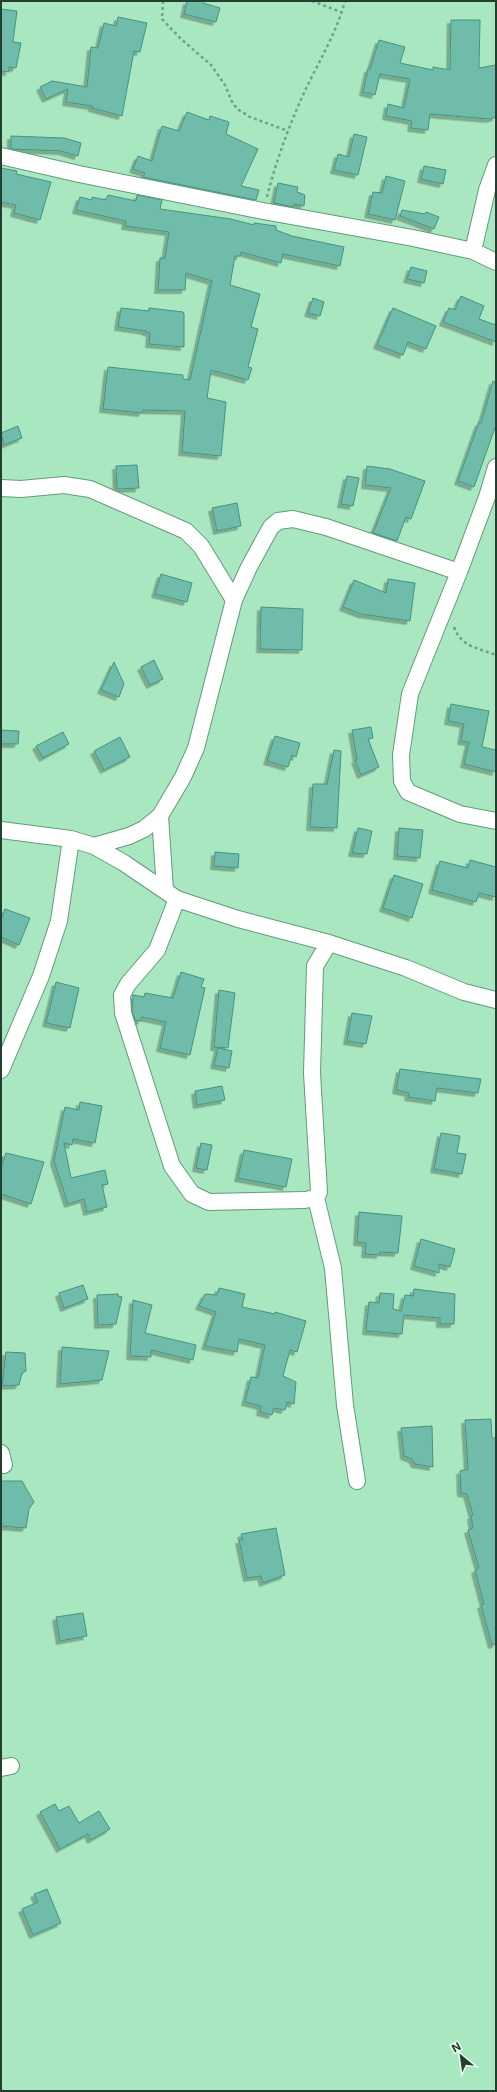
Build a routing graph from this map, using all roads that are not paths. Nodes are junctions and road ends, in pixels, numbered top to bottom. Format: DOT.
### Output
graph roads {
  1 [pos="1,156"];
  2 [pos="496,165"];
  3 [pos="473,251"];
  4 [pos="496,262"];
  5 [pos="496,467"];
  6 [pos="1,488"];
  7 [pos="491,498"];
  8 [pos="459,572"];
  9 [pos="234,600"];
  10 [pos="160,816"];
  11 [pos="496,820"];
  12 [pos="1,830"];
  13 [pos="72,839"];
  14 [pos="94,846"];
  15 [pos="171,895"];
  16 [pos="329,943"];
  17 [pos="496,1000"];
  18 [pos="1,1070"];
  19 [pos="316,1198"];
  20 [pos="357,1481"];
  1 -- 3 [label="street"];
  2 -- 3 [label="street"];
  3 -- 4 [label="street"];
  5 -- 7 [label="street"];
  6 -- 9 [label="street"];
  7 -- 8 [label="street"];
  8 -- 9 [label="street"];
  8 -- 11 [label="street"];
  9 -- 10 [label="street"];
  10 -- 14 [label="street"];
  10 -- 15 [label="street"];
  12 -- 13 [label="street"];
  13 -- 14 [label="street"];
  13 -- 18 [label="street"];
  14 -- 15 [label="street"];
  15 -- 16 [label="street"];
  15 -- 19 [label="street"];
  16 -- 17 [label="street"];
  16 -- 19 [label="street"];
  19 -- 20 [label="street"];
}
